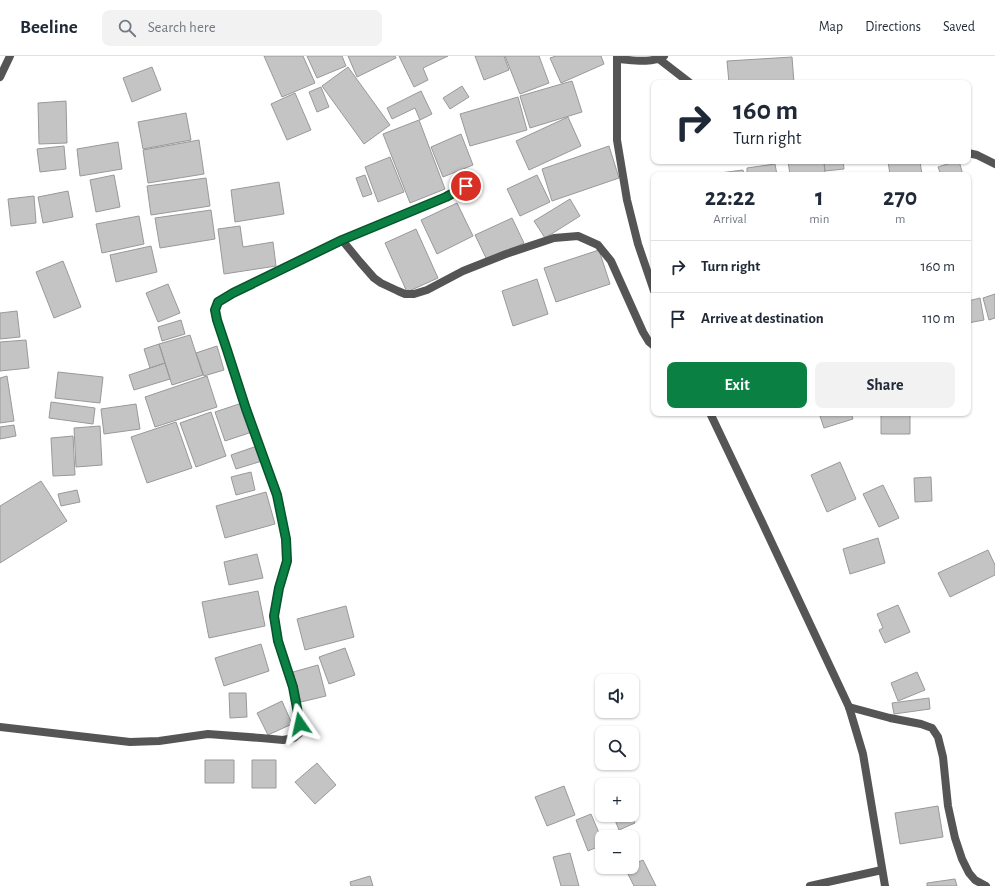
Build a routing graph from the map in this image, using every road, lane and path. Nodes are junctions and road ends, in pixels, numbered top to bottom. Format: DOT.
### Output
graph roads {
  1 [pos="10,56"];
  2 [pos="662,57"];
  3 [pos="617,58"];
  4 [pos="0,77"];
  5 [pos="687,80"];
  6 [pos="971,153"];
  7 [pos="995,164"];
  8 [pos="476,181"];
  9 [pos="342,240"];
  10 [pos="651,282"];
  11 [pos="651,344"];
  12 [pos="711,416"];
  13 [pos="849,707"];
  14 [pos="0,727"];
  15 [pos="882,870"];
  16 [pos="810,886"];
  17 [pos="885,886"];
  18 [pos="986,886"];
  1 -- 4 [label="street"];
  2 -- 3 [label="street"];
  2 -- 5 [label="street"];
  3 -- 10 [label="street"];
  6 -- 7 [label="street"];
  8 -- 9 [label="street"];
  9 -- 11 [label="street"];
  9 -- 14 [label="street"];
  12 -- 13 [label="street"];
  13 -- 15 [label="street"];
  13 -- 18 [label="street"];
  15 -- 16 [label="street"];
  15 -- 17 [label="street"];
}
